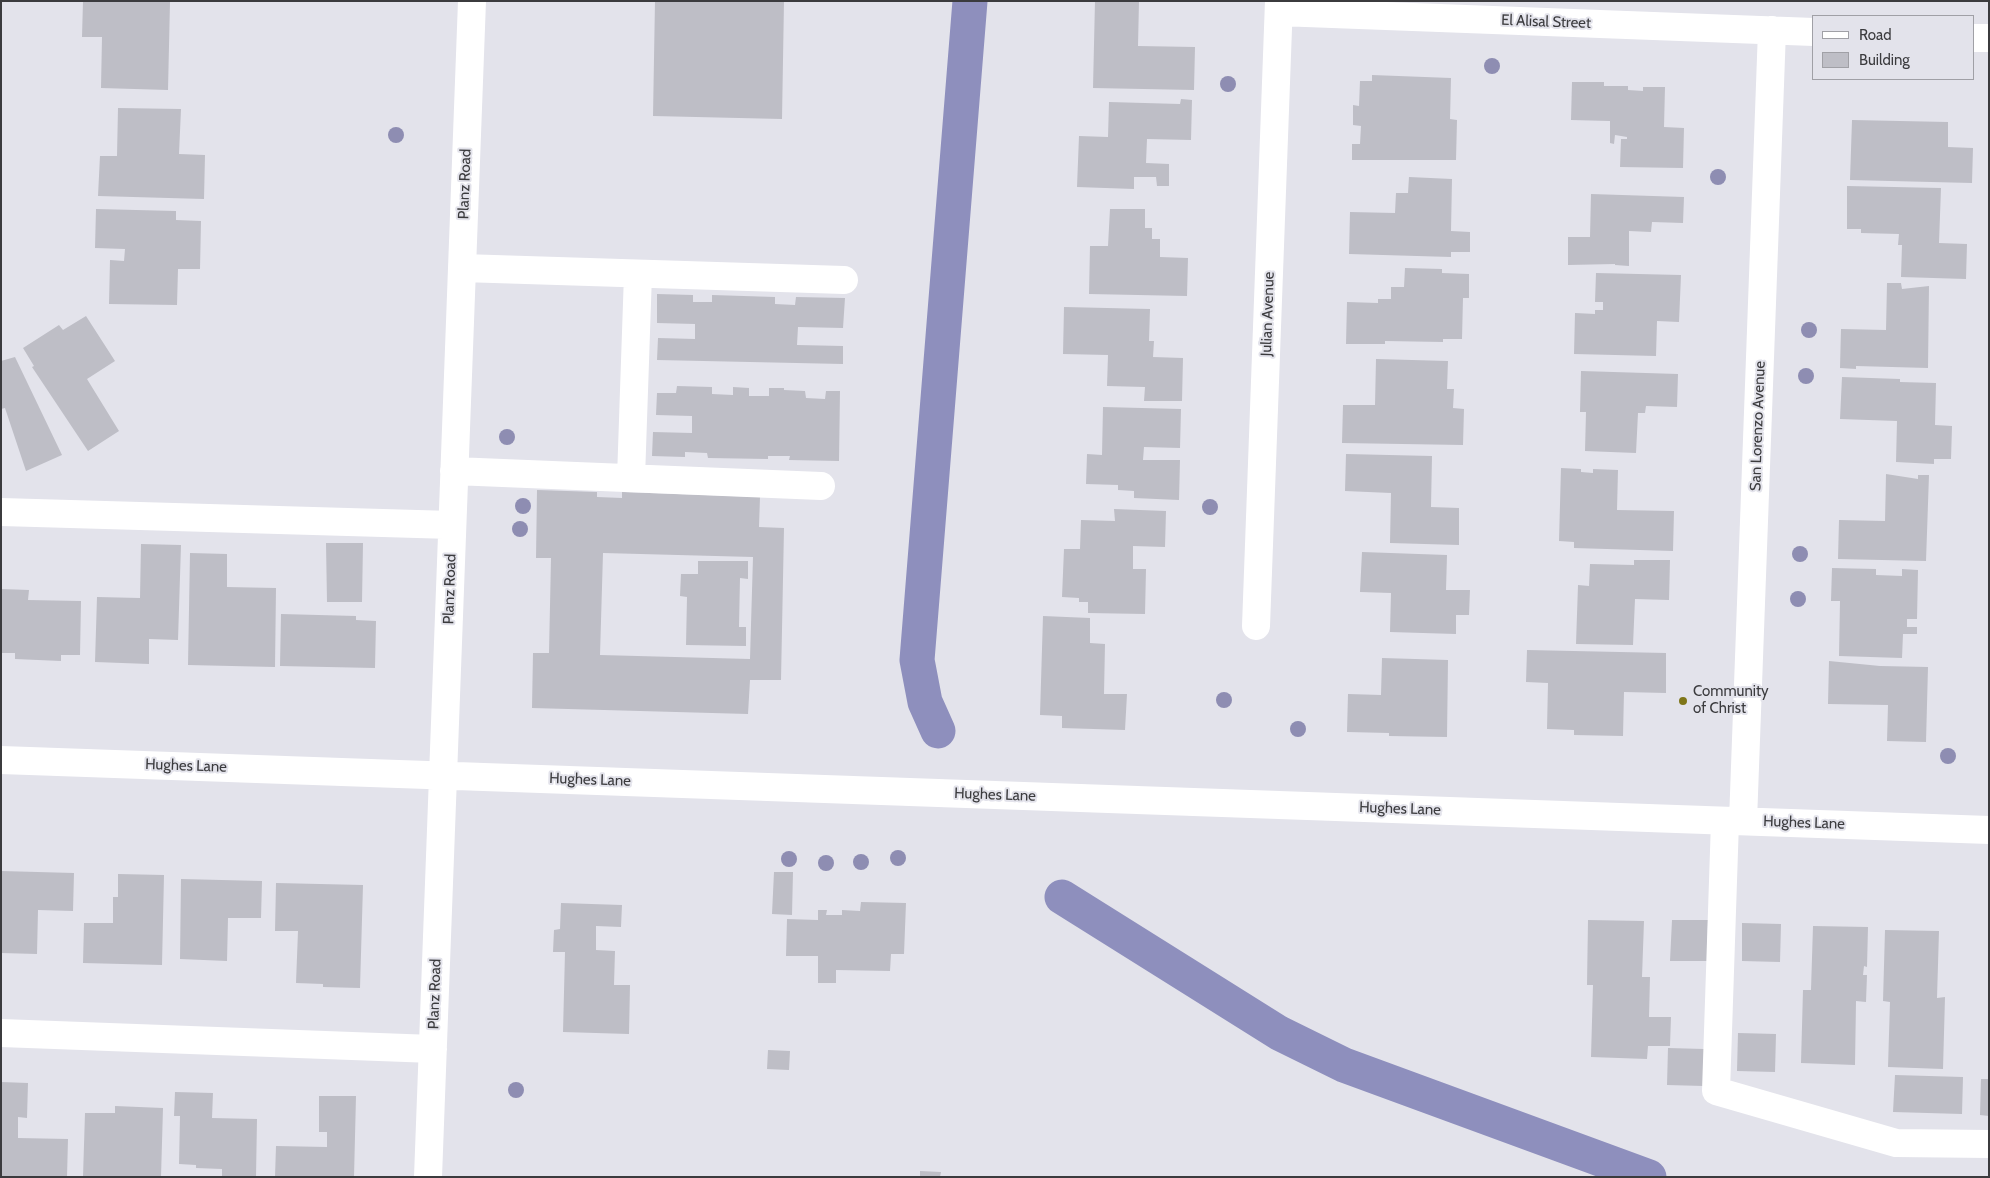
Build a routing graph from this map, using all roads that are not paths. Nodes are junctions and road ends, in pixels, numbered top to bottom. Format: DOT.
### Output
graph roads {
  1 [pos="472,1"];
  2 [pos="1279,6"];
  3 [pos="1772,30"];
  4 [pos="1812,32"];
  5 [pos="1975,38"];
  6 [pos="1989,38"];
  7 [pos="462,268"];
  8 [pos="638,274"];
  9 [pos="844,280"];
  10 [pos="454,472"];
  11 [pos="631,478"];
  12 [pos="821,486"];
  13 [pos="1,512"];
  14 [pos="452,525"];
  15 [pos="1256,626"];
  16 [pos="1,760"];
  17 [pos="443,775"];
  18 [pos="1734,821"];
  19 [pos="1989,830"];
  20 [pos="1,1032"];
  21 [pos="433,1049"];
  22 [pos="1989,1144"];
  23 [pos="428,1177"];
  1 -- 7 [label="street, Planz Road"];
  2 -- 3 [label="street, El Alisal Street"];
  2 -- 15 [label="street, Julian Avenue"];
  3 -- 4 [label="street, El Alisal Street"];
  3 -- 18 [label="street, San Lorenzo Avenue"];
  5 -- 6 [label="street"];
  7 -- 8 [label="street"];
  7 -- 10 [label="street, Planz Road"];
  8 -- 9 [label="street"];
  8 -- 11 [label="street"];
  10 -- 11 [label="street"];
  10 -- 14 [label="street, Planz Road"];
  11 -- 12 [label="street"];
  13 -- 14 [label="street"];
  14 -- 17 [label="street, Planz Road"];
  16 -- 17 [label="street, Hughes Lane"];
  17 -- 18 [label="street, Hughes Lane"];
  17 -- 21 [label="street, Planz Road"];
  18 -- 19 [label="street, Hughes Lane"];
  18 -- 22 [label="street, San Lorenzo Avenue"];
  20 -- 21 [label="street"];
  21 -- 23 [label="street, Planz Road"];
}
